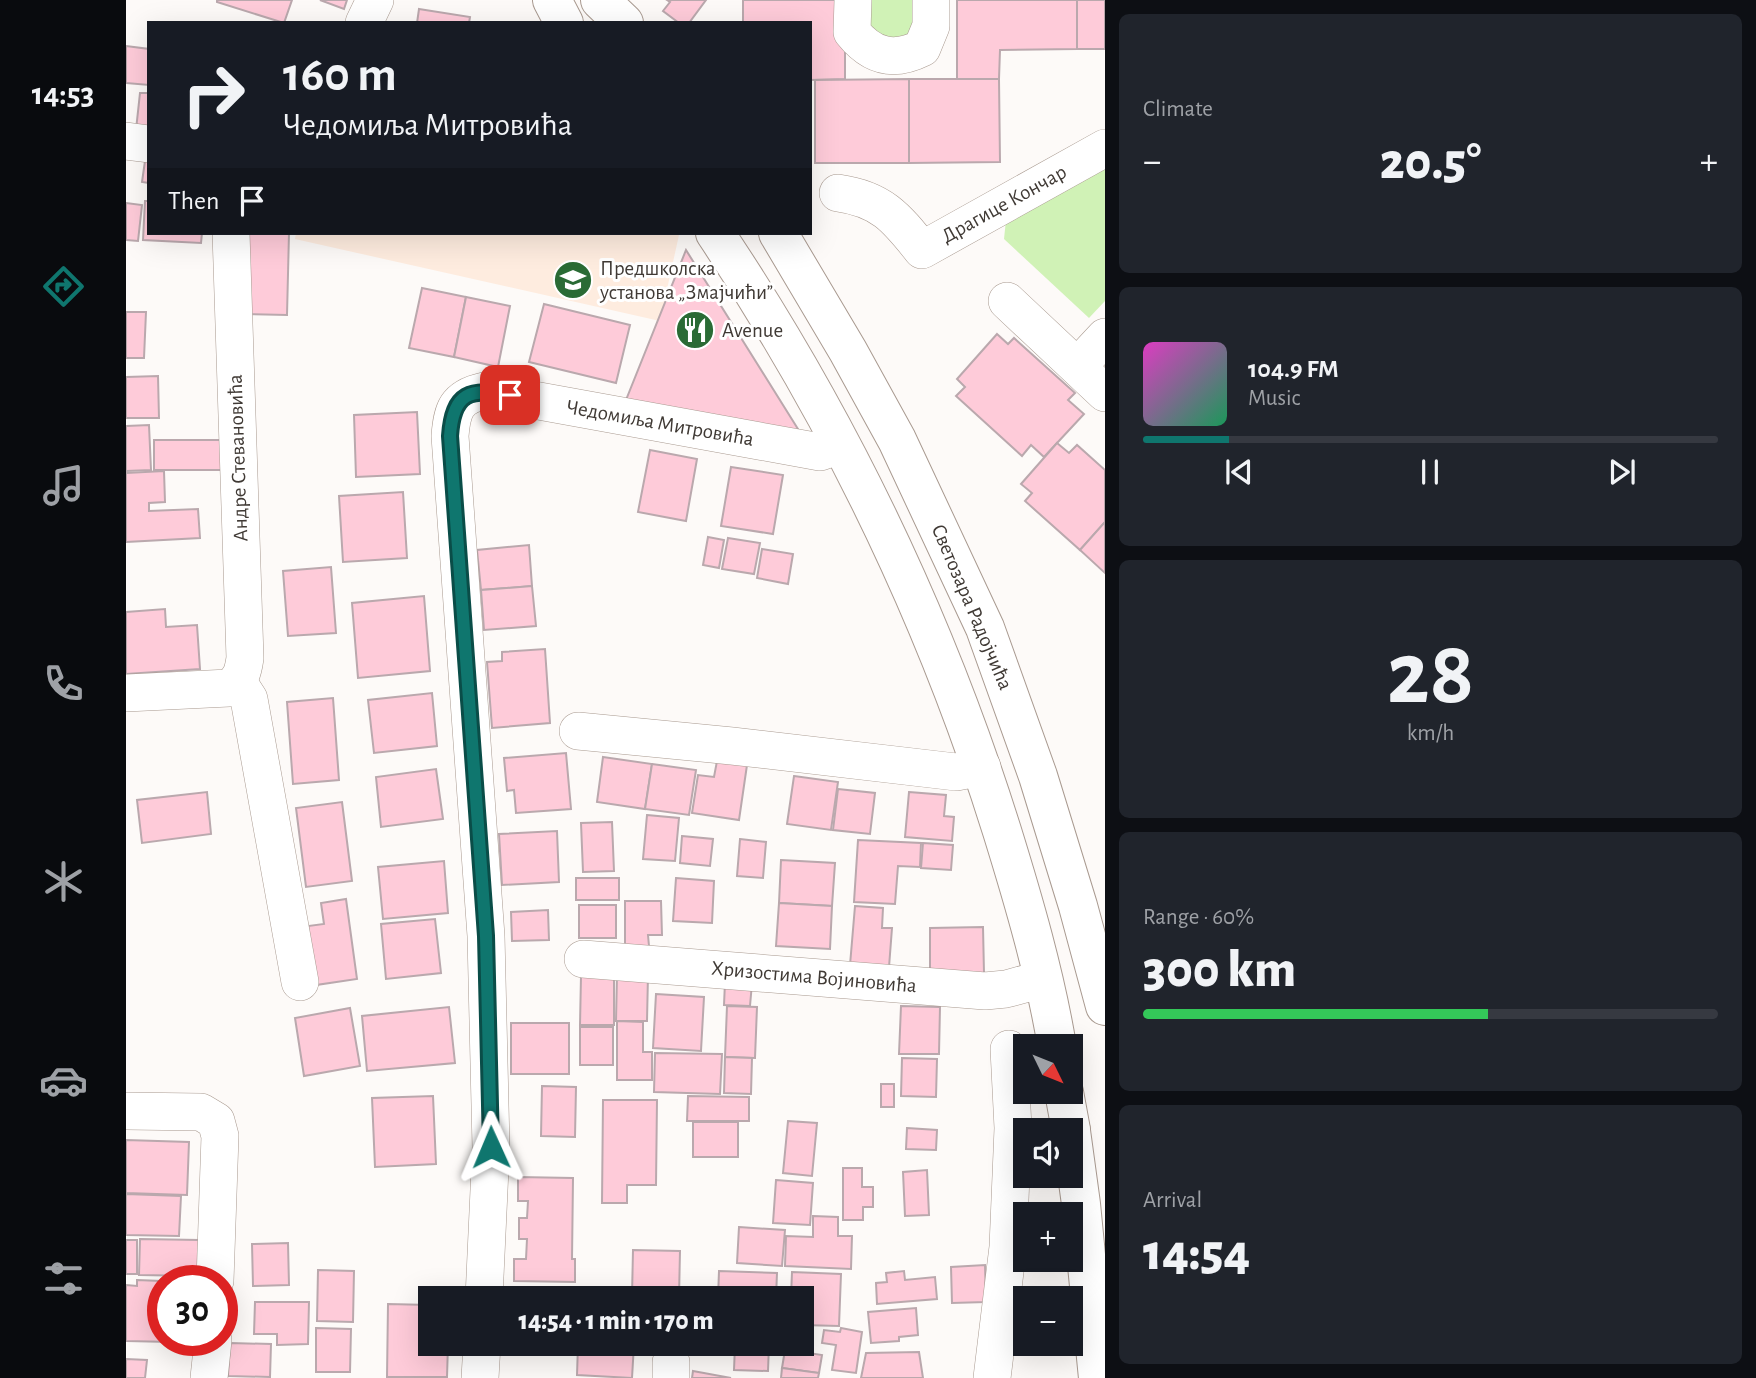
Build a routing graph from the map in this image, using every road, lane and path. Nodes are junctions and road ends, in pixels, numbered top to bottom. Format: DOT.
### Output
graph roads {
  1 [pos="375,0"];
  2 [pos="552,0"];
  3 [pos="600,0"];
  4 [pos="619,0"];
  5 [pos="853,0"];
  6 [pos="931,0"];
  7 [pos="365,21"];
  8 [pos="563,21"];
  9 [pos="622,21"];
  10 [pos="624,21"];
  11 [pos="126,141"];
  12 [pos="147,144"];
  13 [pos="1105,148"];
  14 [pos="838,193"];
  15 [pos="231,235"];
  16 [pos="716,235"];
  17 [pos="779,235"];
  18 [pos="1007,302"];
  19 [pos="1105,337"];
  20 [pos="1077,366"];
  21 [pos="1105,393"];
  22 [pos="840,445"];
  23 [pos="238,681"];
  24 [pos="126,693"];
  25 [pos="578,732"];
  26 [pos="982,767"];
  27 [pos="1078,906"];
  28 [pos="1105,938"];
  29 [pos="583,959"];
  30 [pos="1043,979"];
  31 [pos="300,982"];
  32 [pos="1105,1006"];
  33 [pos="1054,1034"];
  34 [pos="1009,1049"];
  35 [pos="126,1111"];
  36 [pos="1079,1188"];
  37 [pos="216,1265"];
  38 [pos="485,1286"];
  39 [pos="211,1356"];
  40 [pos="481,1356"];
  41 [pos="209,1378"];
  42 [pos="480,1378"];
  43 [pos="992,1378"];
  44 [pos="1098,1378"];
  1 -- 7 [label="street"];
  2 -- 8 [label="main road"];
  3 -- 9 [label="main road"];
  4 -- 10 [label="main road"];
  5 -- 6 [label="street"];
  11 -- 12 [label="street"];
  13 -- 14 [label="street, Драгице Кончар"];
  15 -- 23 [label="street, Андре Стевановића"];
  16 -- 22 [label="main road"];
  17 -- 27 [label="main road, Светозара Радојчића"];
  18 -- 20 [label="street"];
  19 -- 20 [label="street"];
  20 -- 21 [label="street"];
  22 -- 26 [label="main road"];
  22 -- 38 [label="street, Чедомиља Митровића"];
  23 -- 24 [label="street"];
  23 -- 31 [label="street"];
  25 -- 26 [label="street"];
  26 -- 30 [label="main road"];
  27 -- 28 [label="street"];
  27 -- 32 [label="main road, Светозара Радојчића"];
  29 -- 30 [label="street, Хризостима Војиновића"];
  30 -- 33 [label="main road"];
  34 -- 43 [label="street"];
  35 -- 37 [label="street"];
  36 -- 44 [label="main road"];
  39 -- 41 [label="street"];
  40 -- 42 [label="street"];
}
